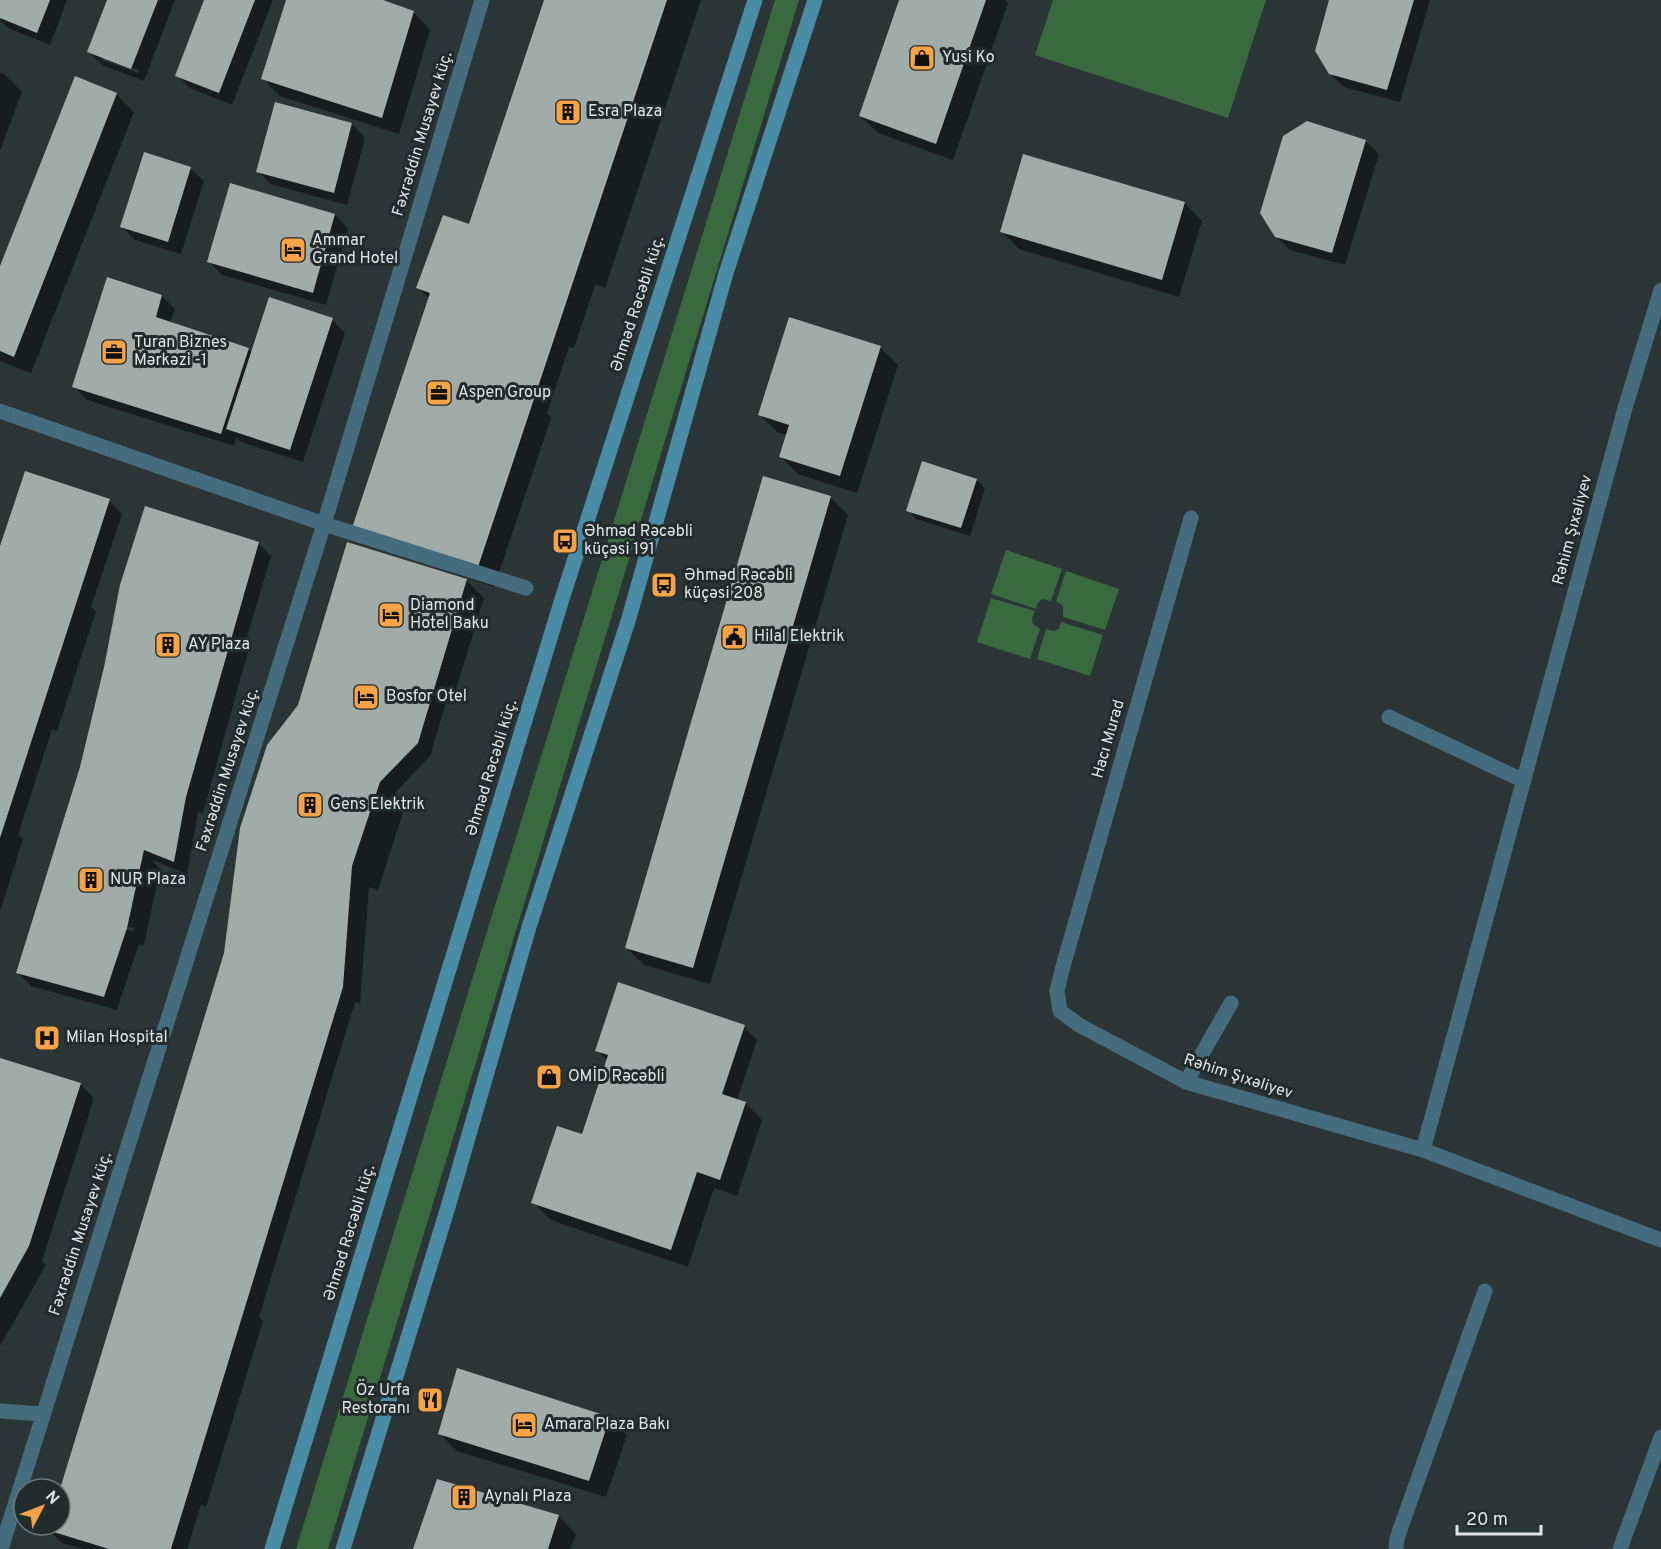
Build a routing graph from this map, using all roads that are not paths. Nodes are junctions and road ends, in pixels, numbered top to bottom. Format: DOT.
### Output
graph roads {
  1 [pos="482,0"];
  2 [pos="755,0"];
  3 [pos="815,0"];
  4 [pos="1661,290"];
  5 [pos="0,411"];
  6 [pos="1191,518"];
  7 [pos="324,524"];
  8 [pos="526,588"];
  9 [pos="1389,717"];
  10 [pos="1524,781"];
  11 [pos="1062,970"];
  12 [pos="1231,1003"];
  13 [pos="1186,1082"];
  14 [pos="1423,1150"];
  15 [pos="1661,1240"];
  16 [pos="1485,1291"];
  17 [pos="0,1411"];
  18 [pos="43,1414"];
  19 [pos="1661,1437"];
  20 [pos="1,1549"];
  21 [pos="272,1549"];
  22 [pos="343,1549"];
  23 [pos="1396,1549"];
  24 [pos="1620,1549"];
  1 -- 7 [label="street, Fəxrəddin Musayev küç."];
  2 -- 21 [label="main road, Əhməd Rəcəbli küç."];
  3 -- 22 [label="main road"];
  4 -- 10 [label="street, Rəhim Şıxəliyev"];
  5 -- 7 [label="street"];
  6 -- 11 [label="street, Hacı Murad"];
  7 -- 8 [label="street"];
  7 -- 18 [label="street, Fəxrəddin Musayev küç."];
  9 -- 10 [label="street"];
  10 -- 14 [label="street, Rəhim Şıxəliyev"];
  11 -- 13 [label="street, Rəhim Şıxəliyev"];
  12 -- 13 [label="street"];
  13 -- 14 [label="street, Rəhim Şıxəliyev"];
  14 -- 15 [label="street, Rəhim Şıxəliyev"];
  16 -- 23 [label="street"];
  17 -- 18 [label="street"];
  18 -- 20 [label="street, Fəxrəddin Musayev küç."];
  19 -- 24 [label="street"];
}
